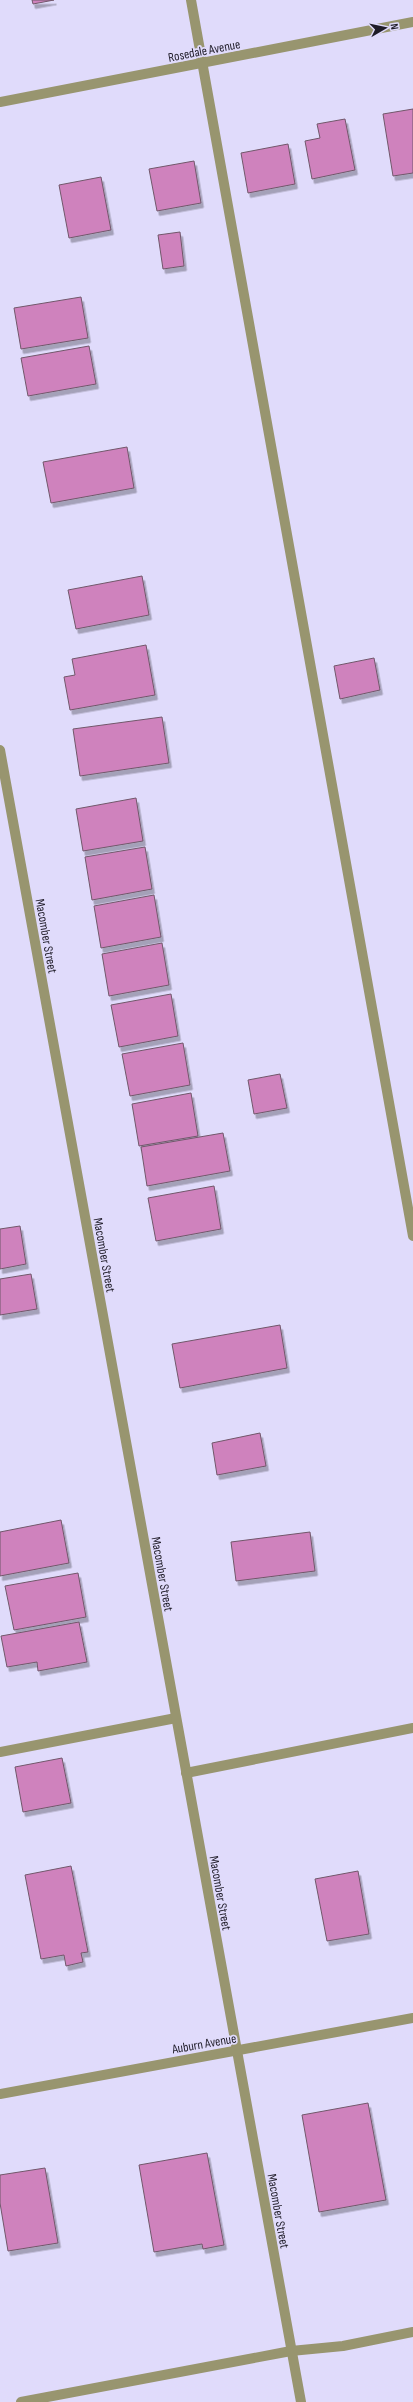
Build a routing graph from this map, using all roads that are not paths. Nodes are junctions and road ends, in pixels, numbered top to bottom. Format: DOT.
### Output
graph roads {
  1 [pos="191,0"];
  2 [pos="413,22"];
  3 [pos="202,63"];
  4 [pos="0,102"];
  5 [pos="0,750"];
  6 [pos="413,1236"];
  7 [pos="176,1718"];
  8 [pos="413,1728"];
  9 [pos="0,1752"];
  10 [pos="186,1773"];
  11 [pos="413,2018"];
  12 [pos="237,2050"];
  13 [pos="0,2094"];
  14 [pos="413,2332"];
  15 [pos="291,2351"];
  16 [pos="21,2402"];
  17 [pos="301,2402"];
  1 -- 3 [label="street"];
  2 -- 3 [label="street, Rosedale Avenue"];
  3 -- 4 [label="street, Rosedale Avenue"];
  3 -- 6 [label="street"];
  5 -- 7 [label="street, Macomber Street"];
  7 -- 9 [label="street"];
  7 -- 10 [label="street, Macomber Street"];
  8 -- 10 [label="street"];
  10 -- 12 [label="street, Macomber Street"];
  11 -- 12 [label="street, Auburn Avenue"];
  12 -- 13 [label="street, Auburn Avenue"];
  12 -- 15 [label="street, Macomber Street"];
  14 -- 15 [label="street"];
  15 -- 16 [label="street"];
  15 -- 17 [label="street, Macomber Street"];
}
